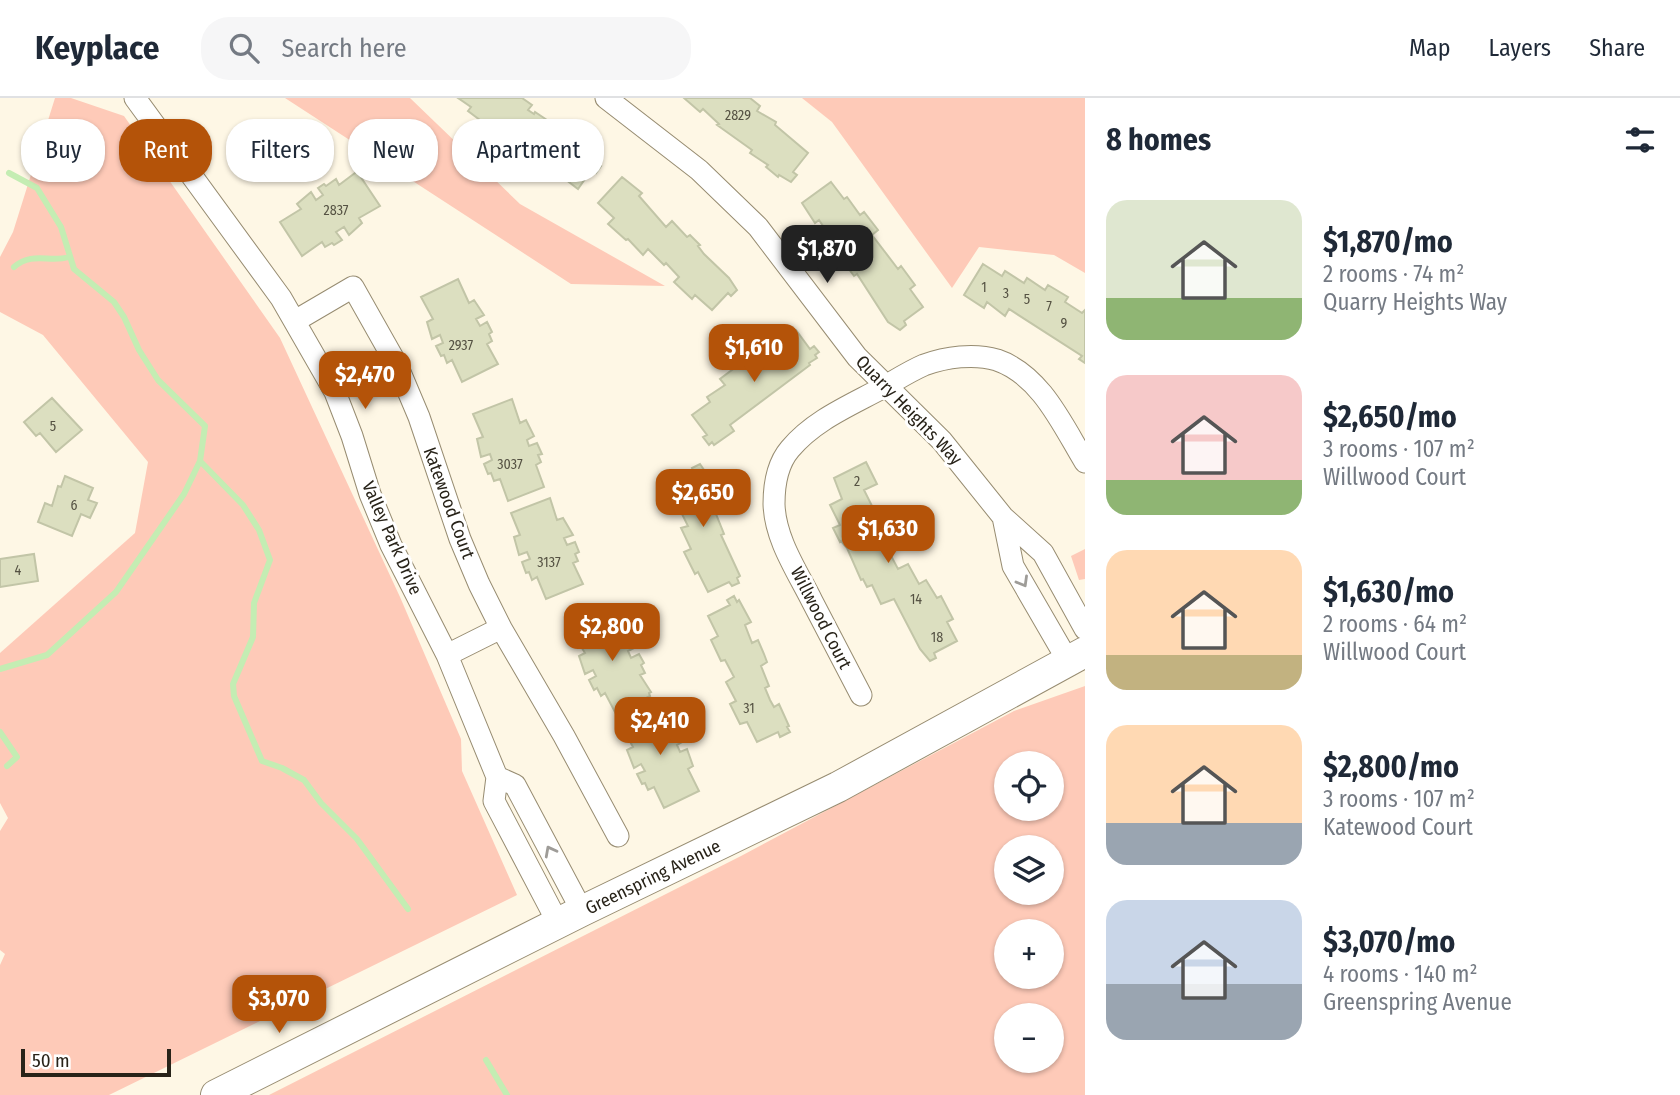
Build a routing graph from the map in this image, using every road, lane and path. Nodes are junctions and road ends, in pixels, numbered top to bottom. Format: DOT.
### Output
graph roads {
  1 [pos="135,98"];
  2 [pos="606,98"];
  3 [pos="295,321"];
  4 [pos="886,386"];
  5 [pos="1085,462"];
  6 [pos="1003,517"];
  7 [pos="501,628"];
  8 [pos="1085,629"];
  9 [pos="447,654"];
  10 [pos="1076,656"];
  11 [pos="861,695"];
  12 [pos="618,836"];
  13 [pos="570,917"];
  14 [pos="216,1095"];
  1 -- 3 [label="street, Valley Park Drive"];
  2 -- 4 [label="street, Quarry Heights Way"];
  3 -- 7 [label="street, Katewood Court"];
  3 -- 9 [label="street, Valley Park Drive"];
  4 -- 5 [label="street, Willwood Court"];
  4 -- 6 [label="street, Quarry Heights Way"];
  4 -- 11 [label="street, Willwood Court"];
  6 -- 8 [label="street, Quarry Heights Way"];
  6 -- 10 [label="street, Quarry Heights Way, one-way"];
  7 -- 9 [label="street"];
  7 -- 12 [label="street, Katewood Court"];
  9 -- 13 [label="street, Valley Park Drive"];
  10 -- 13 [label="main road, Greenspring Avenue"];
  13 -- 14 [label="main road, Greenspring Avenue"];
}
